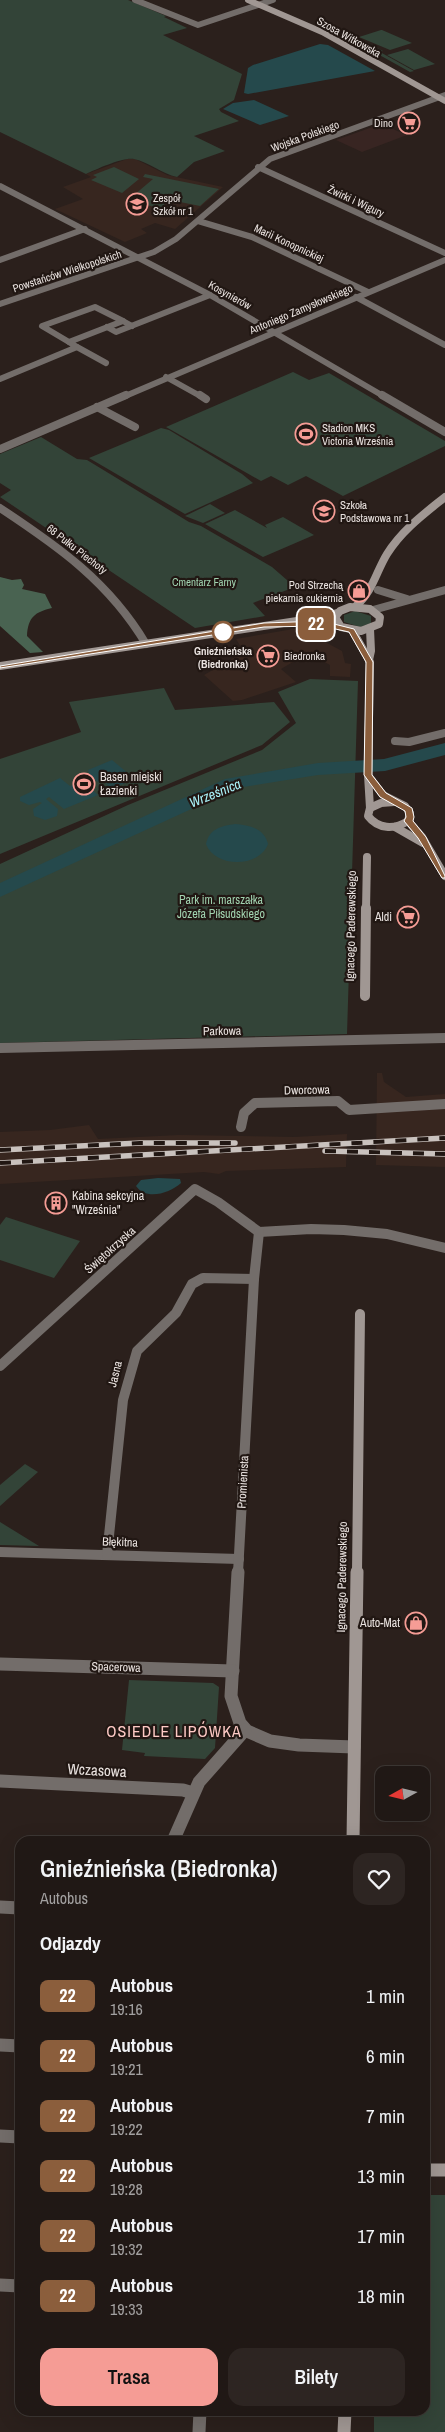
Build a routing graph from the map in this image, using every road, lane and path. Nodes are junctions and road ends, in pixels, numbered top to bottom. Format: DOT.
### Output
graph roads {
  1 [pos="135,0"];
  2 [pos="248,0"];
  3 [pos="273,0"];
  4 [pos="260,5"];
  5 [pos="442,96"];
  6 [pos="445,101"];
  7 [pos="258,167"];
  8 [pos="0,186"];
  9 [pos="198,221"];
  10 [pos="85,229"];
  11 [pos="445,253"];
  12 [pos="140,257"];
  13 [pos="0,260"];
  14 [pos="445,260"];
  15 [pos="368,292"];
  16 [pos="210,295"];
  17 [pos="356,297"];
  18 [pos="0,304"];
  19 [pos="123,321"];
  20 [pos="132,326"];
  21 [pos="107,327"];
  22 [pos="275,332"];
  23 [pos="69,342"];
  24 [pos="445,345"];
  25 [pos="77,347"];
  26 [pos="106,363"];
  27 [pos="166,378"];
  28 [pos="0,379"];
  29 [pos="206,399"];
  30 [pos="97,407"];
  31 [pos="135,427"];
  32 [pos="445,432"];
  33 [pos="0,449"];
  34 [pos="445,497"];
  35 [pos="0,508"];
  36 [pos="377,579"];
  37 [pos="378,590"];
  38 [pos="445,590"];
  39 [pos="414,599"];
  40 [pos="356,606"];
  41 [pos="372,609"];
  42 [pos="337,613"];
  43 [pos="380,617"];
  44 [pos="264,625"];
  45 [pos="341,627"];
  46 [pos="370,629"];
  47 [pos="352,630"];
  48 [pos="146,644"];
  49 [pos="369,660"];
  50 [pos="0,666"];
  51 [pos="445,733"];
  52 [pos="395,741"];
  53 [pos="368,775"];
  54 [pos="394,802"];
  55 [pos="370,808"];
  56 [pos="408,821"];
  57 [pos="395,827"];
  58 [pos="428,846"];
  59 [pos="367,857"];
  60 [pos="445,876"];
  61 [pos="365,996"];
  62 [pos="445,1038"];
  63 [pos="0,1048"];
  64 [pos="445,1104"];
  65 [pos="241,1127"];
  66 [pos="259,1232"];
  67 [pos="445,1248"];
  68 [pos="254,1279"];
  69 [pos="360,1314"];
  70 [pos="0,1366"];
  71 [pos="0,1552"];
  72 [pos="107,1555"];
  73 [pos="239,1559"];
  74 [pos="0,1664"];
  75 [pos="233,1671"];
  76 [pos="245,1730"];
  77 [pos="354,1747"];
  78 [pos="0,1782"];
  79 [pos="193,1793"];
  80 [pos="175,1836"];
  81 [pos="353,1836"];
  82 [pos="0,1907"];
  83 [pos="15,1908"];
  84 [pos="0,2045"];
  85 [pos="15,2046"];
  86 [pos="0,2136"];
  87 [pos="15,2137"];
  88 [pos="430,2170"];
  89 [pos="445,2170"];
  90 [pos="0,2285"];
  91 [pos="15,2286"];
  92 [pos="200,2416"];
  93 [pos="344,2416"];
  94 [pos="199,2432"];
  95 [pos="344,2432"];
  1 -- 4 [label="street"];
  2 -- 4 [label="street, Szosa Witkowska"];
  3 -- 4 [label="street"];
  4 -- 5 [label="street, Szosa Witkowska"];
  5 -- 6 [label="street, Szosa Witkowska"];
  5 -- 7 [label="street, Wojska Polskiego"];
  7 -- 9 [label="street, Wojska Polskiego"];
  7 -- 11 [label="street, Żwirki i Wigury"];
  8 -- 10 [label="street, Kosynierów"];
  9 -- 12 [label="street, Wojska Polskiego"];
  9 -- 15 [label="street, Marii Konopnickiej"];
  10 -- 12 [label="street, Kosynierów"];
  10 -- 13 [label="street"];
  12 -- 16 [label="street, Kosynierów"];
  12 -- 18 [label="street, Powstańców Wielkopolskich"];
  14 -- 15 [label="street, Antoniego Zamysłowskiego"];
  15 -- 17 [label="street, Antoniego Zamysłowskiego"];
  16 -- 20 [label="street"];
  16 -- 22 [label="street, Kosynierów"];
  17 -- 22 [label="street, Antoniego Zamysłowskiego"];
  17 -- 24 [label="street"];
  19 -- 20 [label="street"];
  19 -- 21 [label="street"];
  19 -- 23 [label="street"];
  20 -- 21 [label="street"];
  21 -- 23 [label="street"];
  22 -- 27 [label="street, Antoniego Zamysłowskiego"];
  22 -- 32 [label="street, Kosynierów"];
  23 -- 25 [label="street"];
  25 -- 26 [label="street"];
  25 -- 28 [label="street"];
  27 -- 29 [label="street"];
  27 -- 30 [label="street, Antoniego Zamysłowskiego"];
  30 -- 31 [label="street"];
  30 -- 33 [label="street, Antoniego Zamysłowskiego"];
  34 -- 36 [label="street"];
  35 -- 48 [label="street, 68 Pułku Piechoty"];
  36 -- 37 [label="street"];
  36 -- 40 [label="street"];
  37 -- 39 [label="street"];
  37 -- 41 [label="street"];
  38 -- 39 [label="street"];
  39 -- 41 [label="street"];
  39 -- 43 [label="street"];
  40 -- 41 [label="street"];
  40 -- 42 [label="street"];
  41 -- 43 [label="street"];
  42 -- 44 [label="street"];
  42 -- 45 [label="street"];
  43 -- 46 [label="street"];
  44 -- 45 [label="street"];
  44 -- 48 [label="street"];
  45 -- 47 [label="street"];
  46 -- 47 [label="street"];
  46 -- 49 [label="street"];
  47 -- 49 [label="street"];
  48 -- 50 [label="street"];
  49 -- 53 [label="street"];
  51 -- 52 [label="street"];
  53 -- 54 [label="street"];
  53 -- 55 [label="street"];
  54 -- 55 [label="street"];
  54 -- 56 [label="street"];
  55 -- 57 [label="street"];
  56 -- 57 [label="street"];
  56 -- 58 [label="street"];
  57 -- 58 [label="street"];
  58 -- 60 [label="street"];
  59 -- 61 [label="street, Ignacego Paderewskiego"];
  62 -- 63 [label="street, Parkowa"];
  64 -- 65 [label="street, Dworcowa"];
  66 -- 67 [label="street"];
  66 -- 68 [label="street, Promienista"];
  66 -- 70 [label="street, Świętokrzyska"];
  68 -- 72 [label="street, Jasna"];
  68 -- 73 [label="street, Promienista"];
  69 -- 77 [label="street, Ignacego Paderewskiego"];
  71 -- 72 [label="street, Błękitna"];
  72 -- 73 [label="street, Błękitna"];
  73 -- 75 [label="street, Promienista"];
  74 -- 75 [label="street, Spacerowa"];
  75 -- 76 [label="street, Promienista"];
  76 -- 77 [label="street"];
  76 -- 79 [label="street"];
  77 -- 81 [label="street, Ignacego Paderewskiego"];
  78 -- 79 [label="street, Wczasowa"];
  79 -- 80 [label="street"];
  82 -- 83 [label="street"];
  84 -- 85 [label="street"];
  86 -- 87 [label="street"];
  88 -- 89 [label="street"];
  90 -- 91 [label="street"];
  92 -- 94 [label="street"];
  93 -- 95 [label="street"];
}
